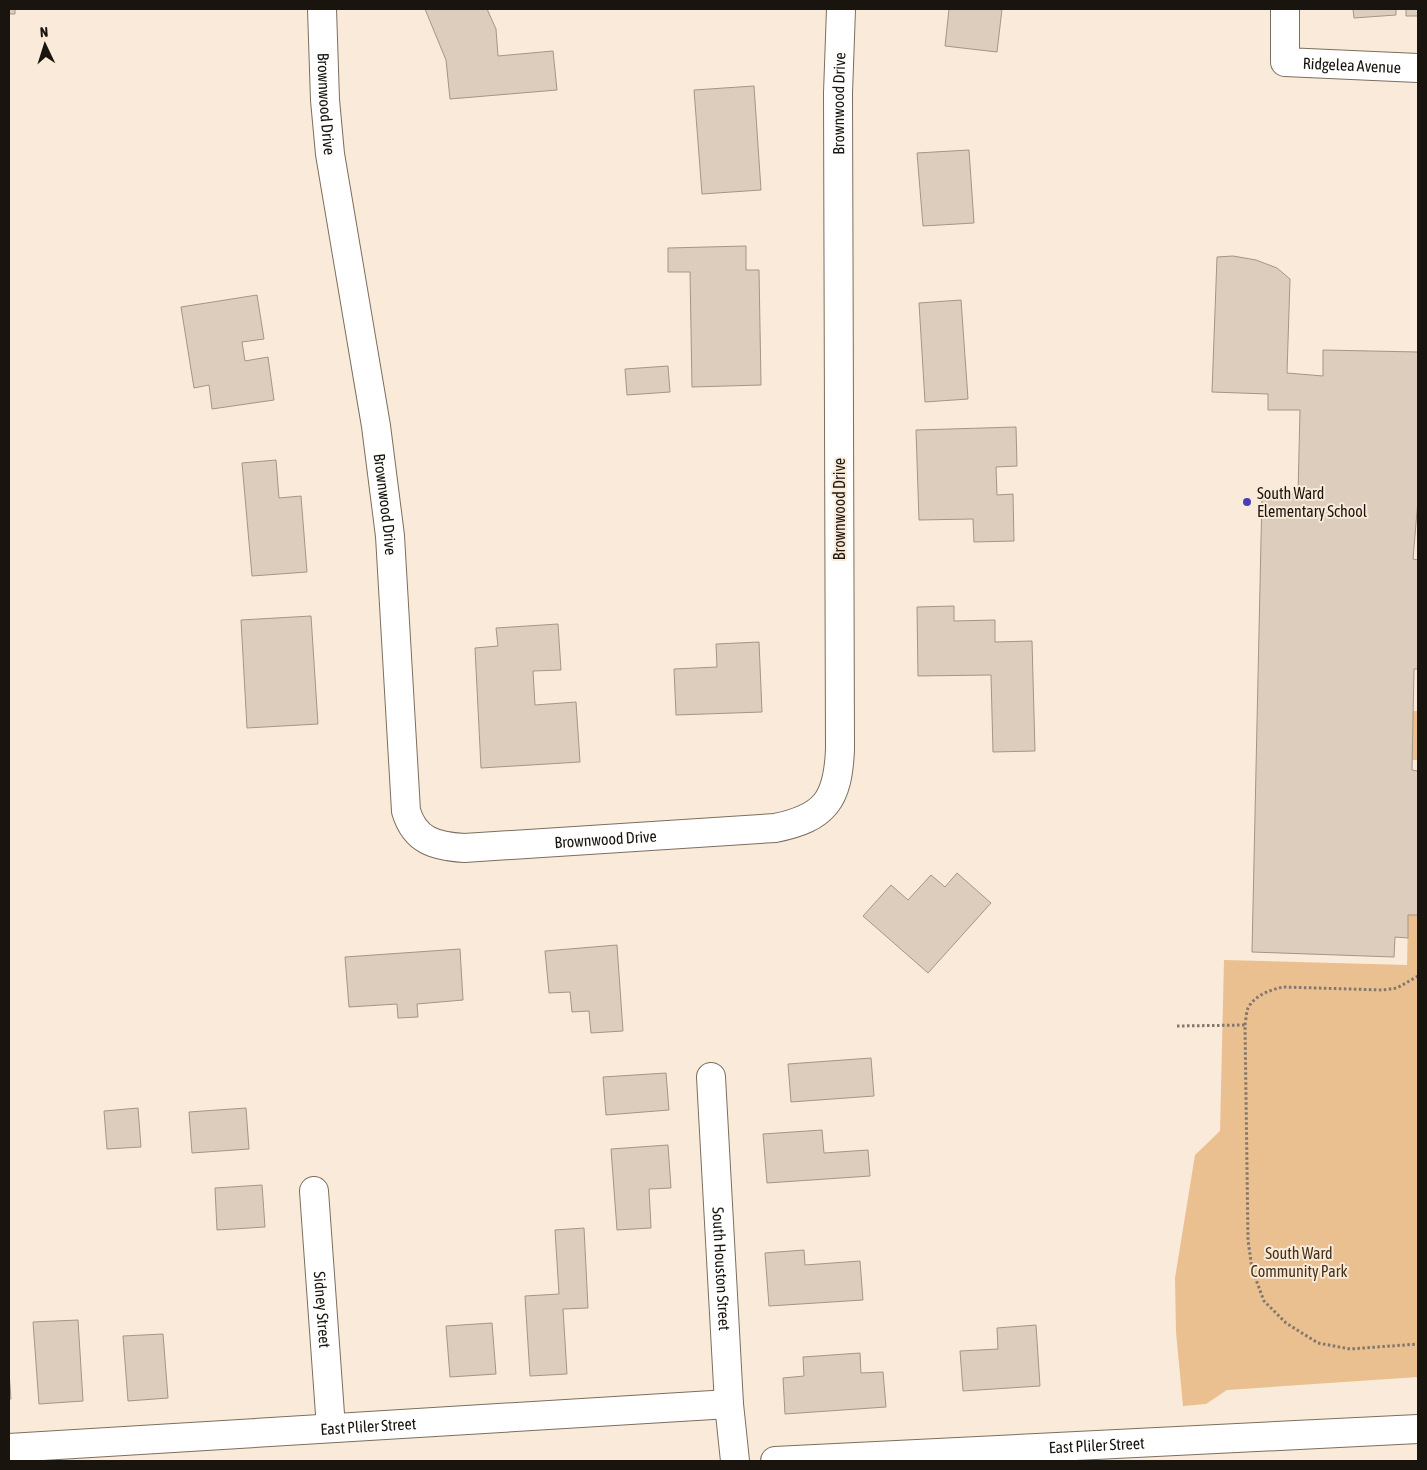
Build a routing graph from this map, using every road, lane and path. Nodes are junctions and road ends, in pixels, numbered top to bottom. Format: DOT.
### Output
graph roads {
  1 [pos="322,9"];
  2 [pos="841,9"];
  3 [pos="1286,9"];
  4 [pos="1418,68"];
  5 [pos="1418,976"];
  6 [pos="1245,1025"];
  7 [pos="1177,1026"];
  8 [pos="711,1076"];
  9 [pos="314,1191"];
  10 [pos="1418,1344"];
  11 [pos="729,1404"];
  12 [pos="331,1428"];
  13 [pos="1418,1429"];
  14 [pos="9,1448"];
  15 [pos="735,1461"];
  16 [pos="775,1461"];
  1 -- 2 [label="street, Brownwood Drive"];
  3 -- 4 [label="street, Ridgelea Avenue"];
  5 -- 6 [label="path"];
  6 -- 7 [label="path"];
  6 -- 10 [label="path"];
  8 -- 11 [label="street, South Houston Street"];
  9 -- 12 [label="street, Sidney Street"];
  11 -- 12 [label="street, East Pliler Street"];
  11 -- 15 [label="street, South Houston Street"];
  12 -- 14 [label="street, East Pliler Street"];
  13 -- 16 [label="street, East Pliler Street"];
}
